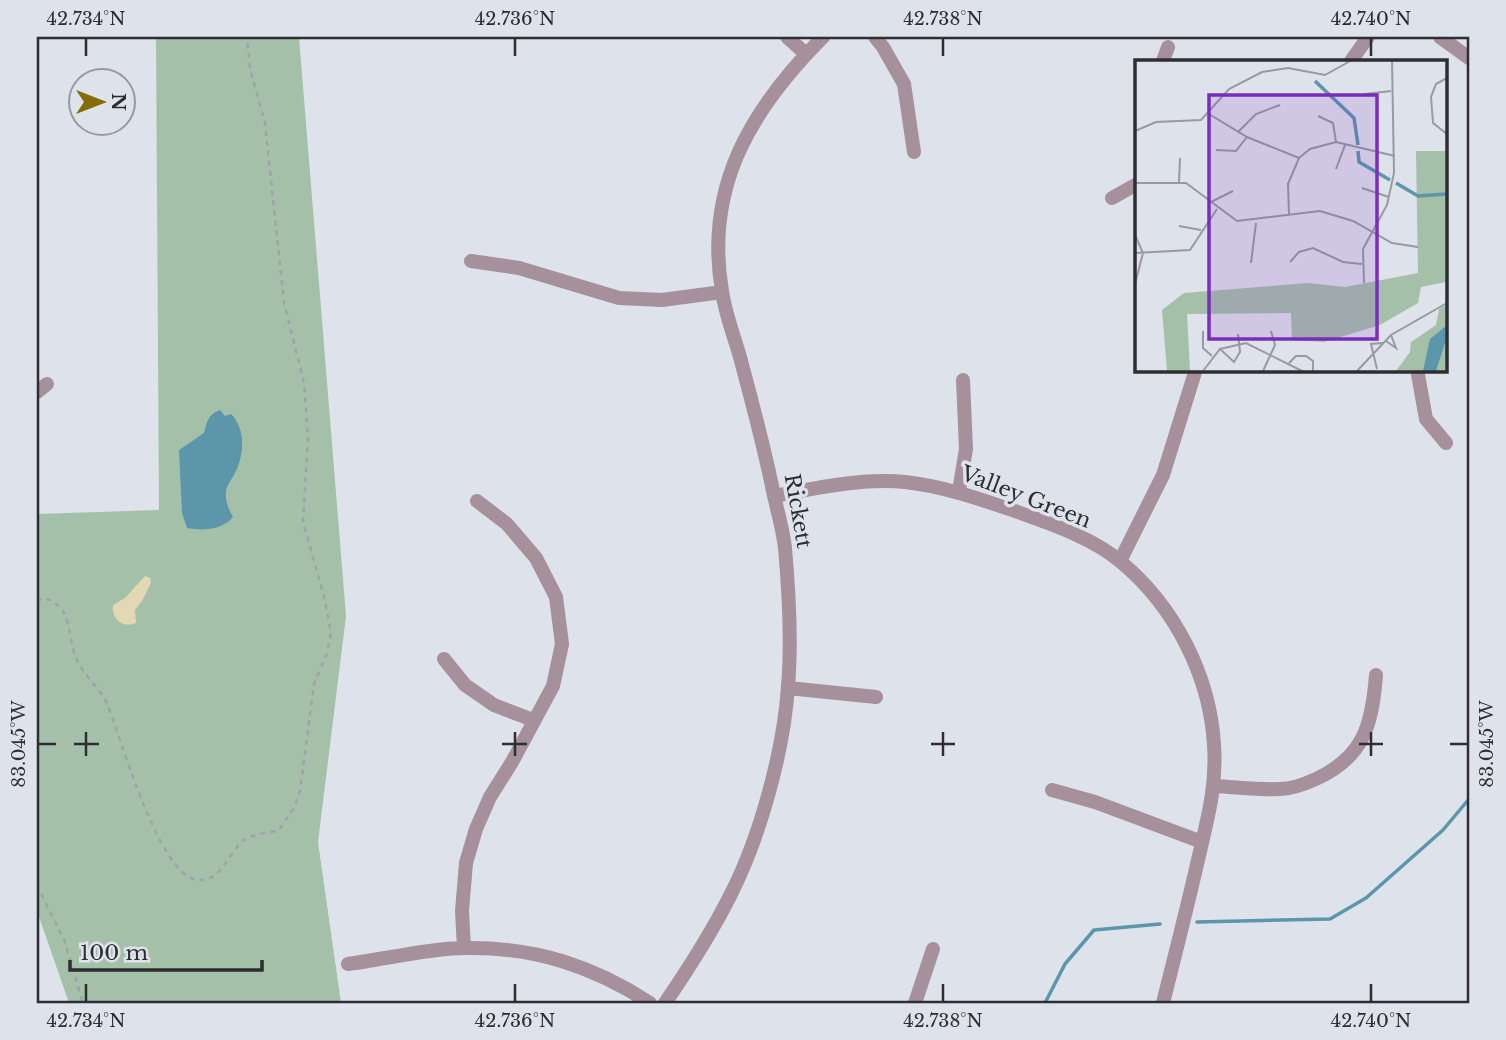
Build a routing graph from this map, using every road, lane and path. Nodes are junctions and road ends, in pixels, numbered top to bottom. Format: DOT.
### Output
graph roads {
  1 [pos="247,37"];
  2 [pos="786,37"];
  3 [pos="823,37"];
  4 [pos="875,37"];
  5 [pos="1368,37"];
  6 [pos="1440,37"];
  7 [pos="806,54"];
  8 [pos="1469,58"];
  9 [pos="1352,60"];
  10 [pos="915,152"];
  11 [pos="1135,185"];
  12 [pos="1112,198"];
  13 [pos="471,261"];
  14 [pos="722,292"];
  15 [pos="1195,371"];
  16 [pos="1417,371"];
  17 [pos="963,380"];
  18 [pos="1446,443"];
  19 [pos="959,491"];
  20 [pos="774,496"];
  21 [pos="477,501"];
  22 [pos="1121,561"];
  23 [pos="37,601"];
  24 [pos="444,659"];
  25 [pos="1376,676"];
  26 [pos="788,688"];
  27 [pos="876,697"];
  28 [pos="533,720"];
  29 [pos="1215,786"];
  30 [pos="1052,790"];
  31 [pos="1202,842"];
  32 [pos="37,885"];
  33 [pos="464,948"];
  34 [pos="933,949"];
  35 [pos="348,964"];
  36 [pos="83,1003"];
  37 [pos="650,1003"];
  38 [pos="666,1003"];
  39 [pos="915,1003"];
  40 [pos="1163,1003"];
  1 -- 23 [label="path"];
  2 -- 7 [label="street"];
  3 -- 7 [label="street, Rickett"];
  4 -- 10 [label="street"];
  5 -- 9 [label="street"];
  6 -- 8 [label="street"];
  7 -- 14 [label="street, Rickett"];
  11 -- 12 [label="street"];
  13 -- 14 [label="street"];
  14 -- 20 [label="street, Rickett"];
  15 -- 22 [label="street"];
  16 -- 18 [label="street"];
  17 -- 19 [label="street"];
  19 -- 20 [label="street, Valley Green"];
  19 -- 22 [label="street, Valley Green"];
  20 -- 26 [label="street, Rickett"];
  21 -- 28 [label="street"];
  22 -- 29 [label="street, Valley Green"];
  24 -- 28 [label="street"];
  25 -- 29 [label="street"];
  26 -- 27 [label="street"];
  26 -- 38 [label="street, Rickett"];
  28 -- 33 [label="street"];
  29 -- 31 [label="street, Valley Green"];
  30 -- 31 [label="street"];
  31 -- 40 [label="street, Valley Green"];
  32 -- 36 [label="path"];
  33 -- 35 [label="street"];
  33 -- 37 [label="street"];
  34 -- 39 [label="street"];
}
